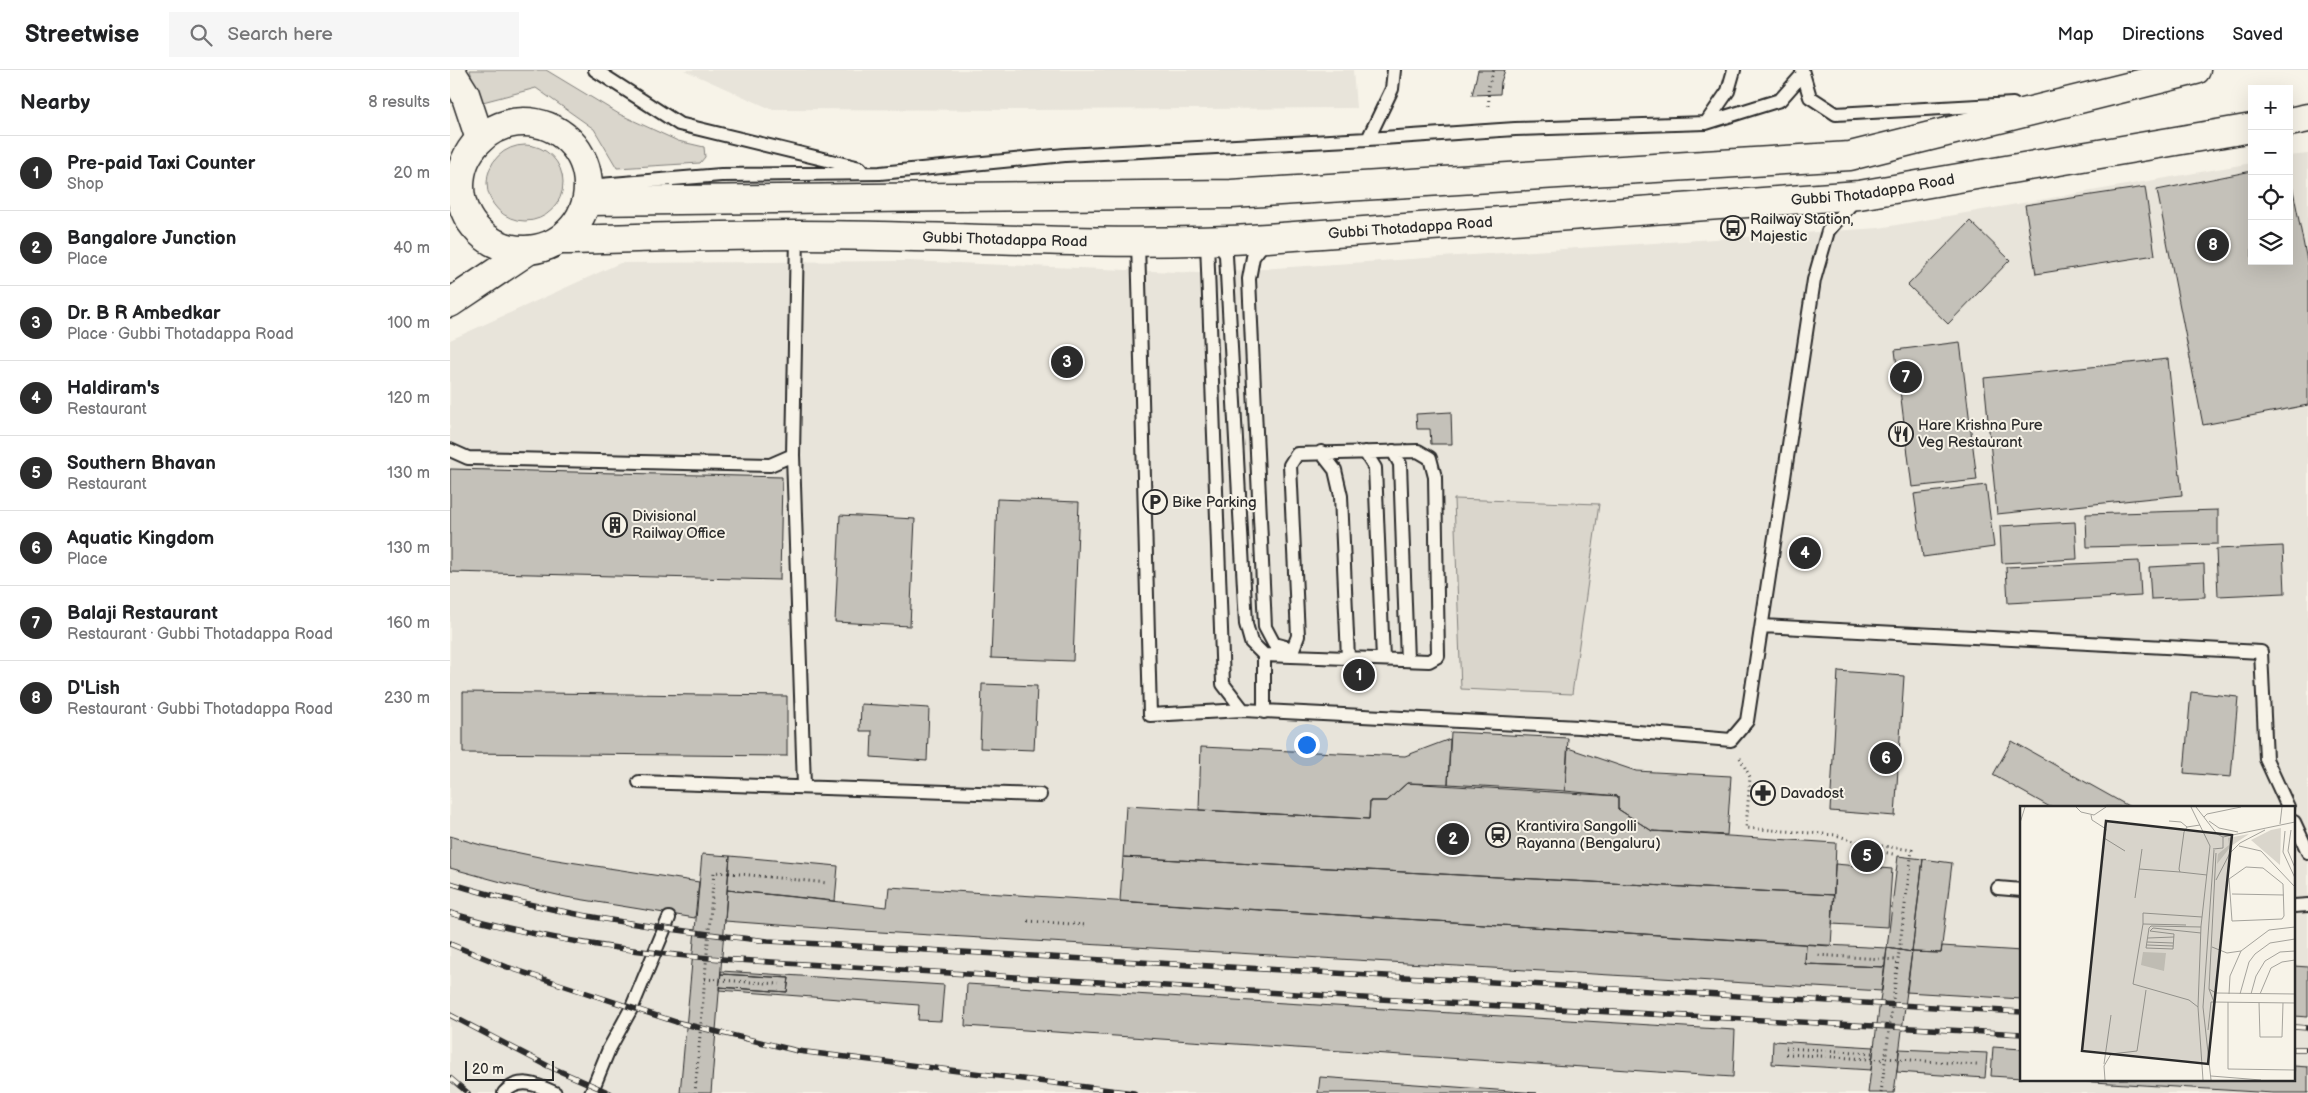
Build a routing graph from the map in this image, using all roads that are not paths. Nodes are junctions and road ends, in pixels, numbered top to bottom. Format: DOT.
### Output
graph roads {
  1 [pos="450,70"];
  2 [pos="595,70"];
  3 [pos="1394,70"];
  4 [pos="1734,70"];
  5 [pos="2196,70"];
  6 [pos="1802,72"];
  7 [pos="2091,96"];
  8 [pos="2308,118"];
  9 [pos="2293,121"];
  10 [pos="1706,123"];
  11 [pos="2248,129"];
  12 [pos="480,139"];
  13 [pos="1368,140"];
  14 [pos="880,173"];
  15 [pos="587,194"];
  16 [pos="1859,195"];
  17 [pos="455,196"];
  18 [pos="797,235"];
  19 [pos="1267,238"];
  20 [pos="563,240"];
  21 [pos="1138,241"];
  22 [pos="1212,242"];
  23 [pos="529,250"];
  24 [pos="450,302"];
  25 [pos="450,450"];
  26 [pos="1393,451"];
  27 [pos="1321,452"];
  28 [pos="1366,452"];
  29 [pos="793,455"];
  30 [pos="1762,626"];
  31 [pos="1264,655"];
  32 [pos="1348,658"];
  33 [pos="1383,660"];
  34 [pos="1407,660"];
  35 [pos="1243,710"];
  36 [pos="1264,712"];
  37 [pos="639,782"];
  38 [pos="804,786"];
  39 [pos="1040,794"];
  40 [pos="2288,806"];
  41 [pos="2296,826"];
  42 [pos="2308,852"];
  43 [pos="1998,888"];
  44 [pos="2020,890"];
  45 [pos="669,918"];
  46 [pos="504,1093"];
  47 [pos="555,1093"];
  48 [pos="591,1093"];
  1 -- 12 [label="main road"];
  2 -- 14 [label="lane"];
  3 -- 13 [label="lane"];
  4 -- 10 [label="lane"];
  5 -- 7 [label="main road"];
  6 -- 7 [label="lane"];
  6 -- 10 [label="lane"];
  7 -- 15 [label="main road"];
  8 -- 9 [label="main road"];
  10 -- 13 [label="lane"];
  11 -- 16 [label="main road, Gubbi Thotadappa Road"];
  12 -- 15 [label="main road"];
  12 -- 17 [label="main road"];
  13 -- 14 [label="lane"];
  14 -- 15 [label="lane"];
  15 -- 20 [label="main road"];
  16 -- 19 [label="main road, Gubbi Thotadappa Road"];
  16 -- 30 [label="lane"];
  17 -- 23 [label="main road"];
  18 -- 20 [label="main road, Gubbi Thotadappa Road"];
  18 -- 21 [label="main road, Gubbi Thotadappa Road"];
  18 -- 29 [label="lane"];
  19 -- 22 [label="main road, Gubbi Thotadappa Road"];
  19 -- 27 [label="lane"];
  20 -- 23 [label="main road"];
  21 -- 22 [label="main road, Gubbi Thotadappa Road"];
  21 -- 35 [label="lane"];
  22 -- 31 [label="lane"];
  22 -- 35 [label="lane"];
  23 -- 24 [label="main road"];
  25 -- 29 [label="lane"];
  26 -- 28 [label="lane"];
  26 -- 34 [label="lane"];
  26 -- 34 [label="lane"];
  27 -- 28 [label="lane"];
  27 -- 32 [label="lane"];
  28 -- 33 [label="lane"];
  29 -- 38 [label="lane"];
  30 -- 36 [label="lane"];
  30 -- 40 [label="lane"];
  31 -- 32 [label="lane"];
  31 -- 36 [label="lane"];
  32 -- 33 [label="lane"];
  33 -- 34 [label="lane"];
  35 -- 36 [label="lane"];
  37 -- 38 [label="lane"];
  38 -- 39 [label="lane"];
  41 -- 42 [label="lane"];
  43 -- 44 [label="lane"];
  45 -- 48 [label="lane"];
  46 -- 47 [label="lane"];
}
